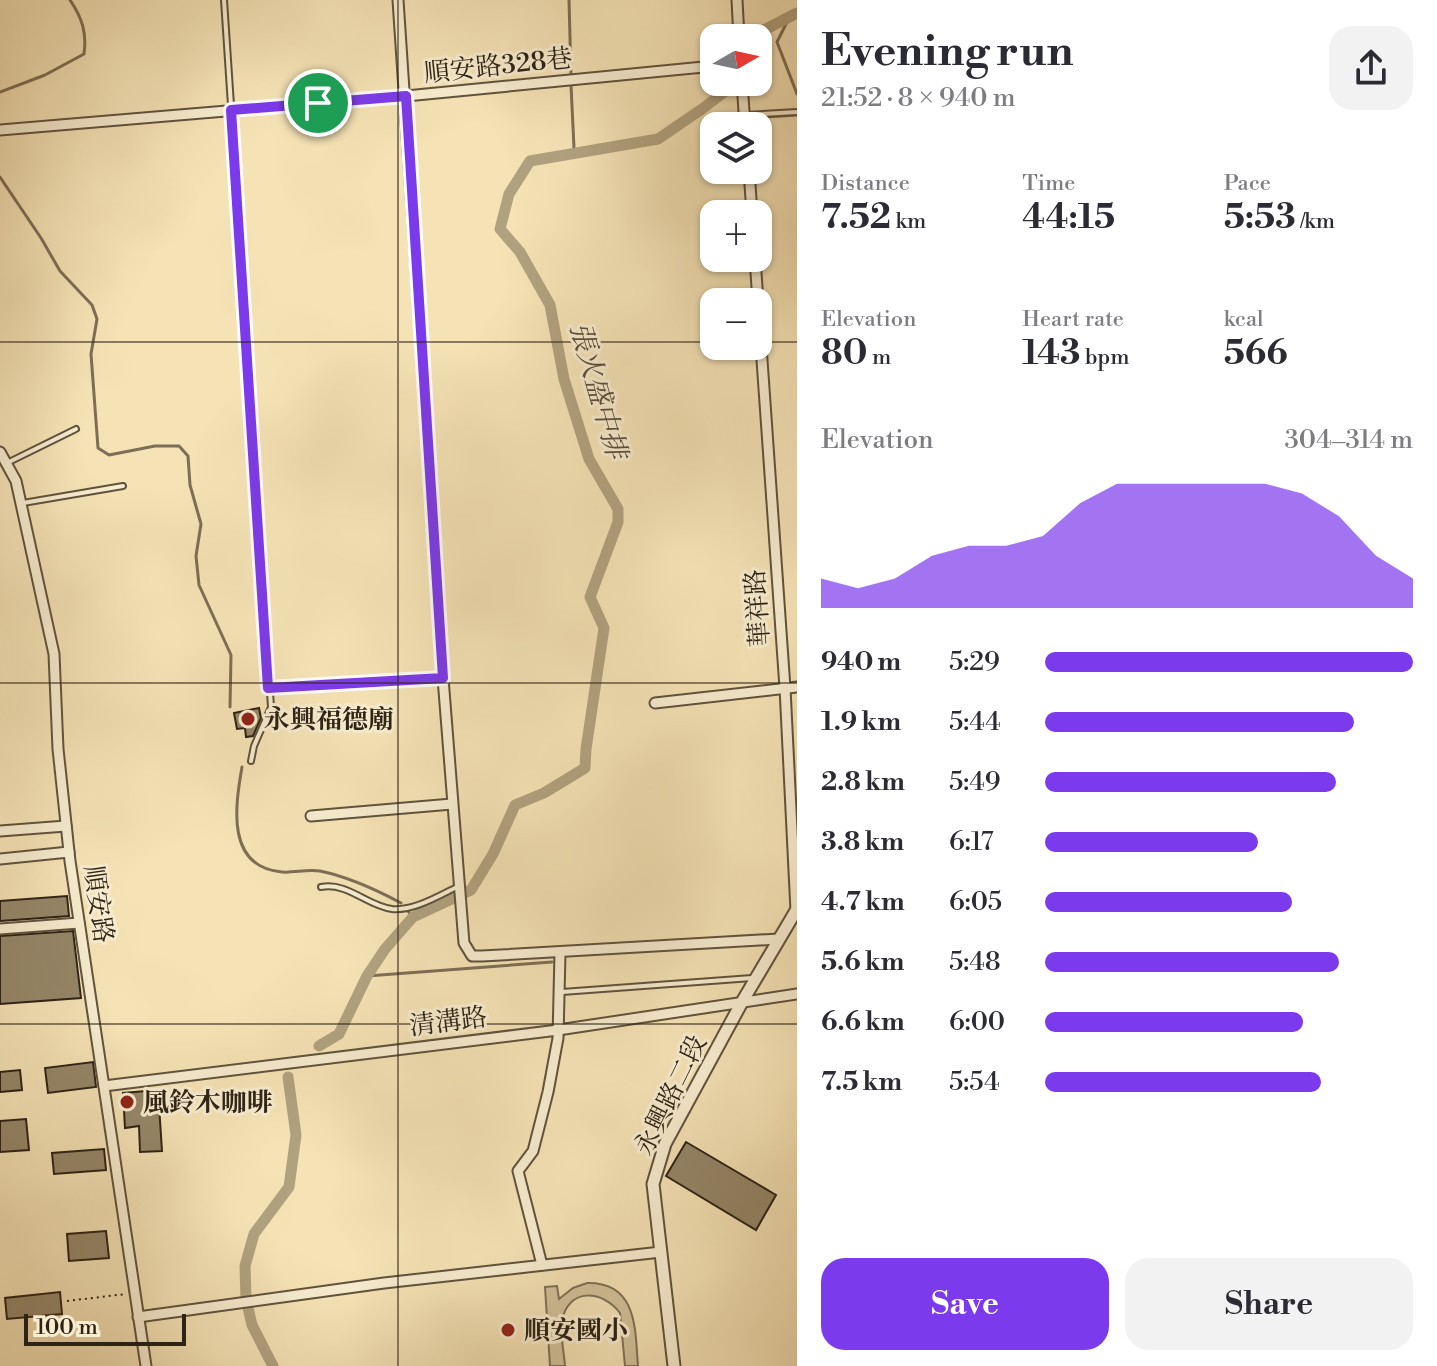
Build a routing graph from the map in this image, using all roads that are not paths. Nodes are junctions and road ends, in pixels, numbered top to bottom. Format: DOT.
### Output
graph roads {
  1 [pos="224,0"];
  2 [pos="398,0"];
  3 [pos="737,0"];
  4 [pos="738,24"];
  5 [pos="700,67"];
  6 [pos="406,96"];
  7 [pos="231,110"];
  8 [pos="797,112"];
  9 [pos="772,116"];
  10 [pos="0,130"];
  11 [pos="762,360"];
  12 [pos="76,429"];
  13 [pos="0,452"];
  14 [pos="6,464"];
  15 [pos="123,486"];
  16 [pos="21,503"];
  17 [pos="443,678"];
  18 [pos="797,687"];
  19 [pos="268,688"];
  20 [pos="785,688"];
  21 [pos="655,703"];
  22 [pos="251,761"];
  23 [pos="452,804"];
  24 [pos="311,816"];
  25 [pos="66,826"];
  26 [pos="0,831"];
  27 [pos="69,852"];
  28 [pos="0,859"];
  29 [pos="321,887"];
  30 [pos="460,893"];
  31 [pos="796,910"];
  32 [pos="79,923"];
  33 [pos="0,929"];
  34 [pos="779,939"];
  35 [pos="560,953"];
  36 [pos="756,978"];
  37 [pos="559,992"];
  38 [pos="797,994"];
  39 [pos="742,1002"];
  40 [pos="558,1030"];
  41 [pos="104,1086"];
  42 [pos="661,1252"];
  43 [pos="542,1265"];
  44 [pos="138,1317"];
  45 [pos="146,1366"];
  46 [pos="674,1366"];
  1 -- 7 [label="lane"];
  2 -- 6 [label="street"];
  3 -- 4 [label="street"];
  5 -- 6 [label="street, 順安路328巷"];
  6 -- 7 [label="street, 順安路328巷"];
  6 -- 17 [label="street"];
  7 -- 10 [label="street, 順安路328巷"];
  7 -- 19 [label="lane"];
  8 -- 9 [label="lane"];
  11 -- 20 [label="street, 華祥路"];
  12 -- 14 [label="lane"];
  13 -- 14 [label="street, 順安路"];
  14 -- 16 [label="street, 順安路"];
  15 -- 16 [label="lane"];
  16 -- 25 [label="street, 順安路"];
  17 -- 19 [label="lane"];
  17 -- 23 [label="street"];
  18 -- 20 [label="street"];
  19 -- 22 [label="lane"];
  20 -- 21 [label="street"];
  20 -- 31 [label="street, 華祥路"];
  23 -- 24 [label="street"];
  23 -- 30 [label="street"];
  25 -- 26 [label="street"];
  25 -- 27 [label="street, 順安路"];
  27 -- 28 [label="street"];
  27 -- 32 [label="street, 順安路"];
  29 -- 30 [label="lane"];
  30 -- 35 [label="street"];
  31 -- 34 [label="street, 永興路二段"];
  32 -- 33 [label="street"];
  32 -- 41 [label="street, 順安路"];
  34 -- 35 [label="street"];
  34 -- 36 [label="street, 永興路二段"];
  35 -- 37 [label="street"];
  36 -- 37 [label="lane"];
  36 -- 39 [label="street, 永興路二段"];
  37 -- 40 [label="street"];
  38 -- 39 [label="street, 清溝路"];
  39 -- 40 [label="street, 清溝路"];
  39 -- 42 [label="street, 永興路二段"];
  40 -- 41 [label="street, 清溝路"];
  40 -- 43 [label="street"];
  41 -- 44 [label="street, 順安路"];
  42 -- 43 [label="street"];
  42 -- 46 [label="street, 永興路二段"];
  43 -- 44 [label="street"];
  44 -- 45 [label="street, 順安路"];
}
